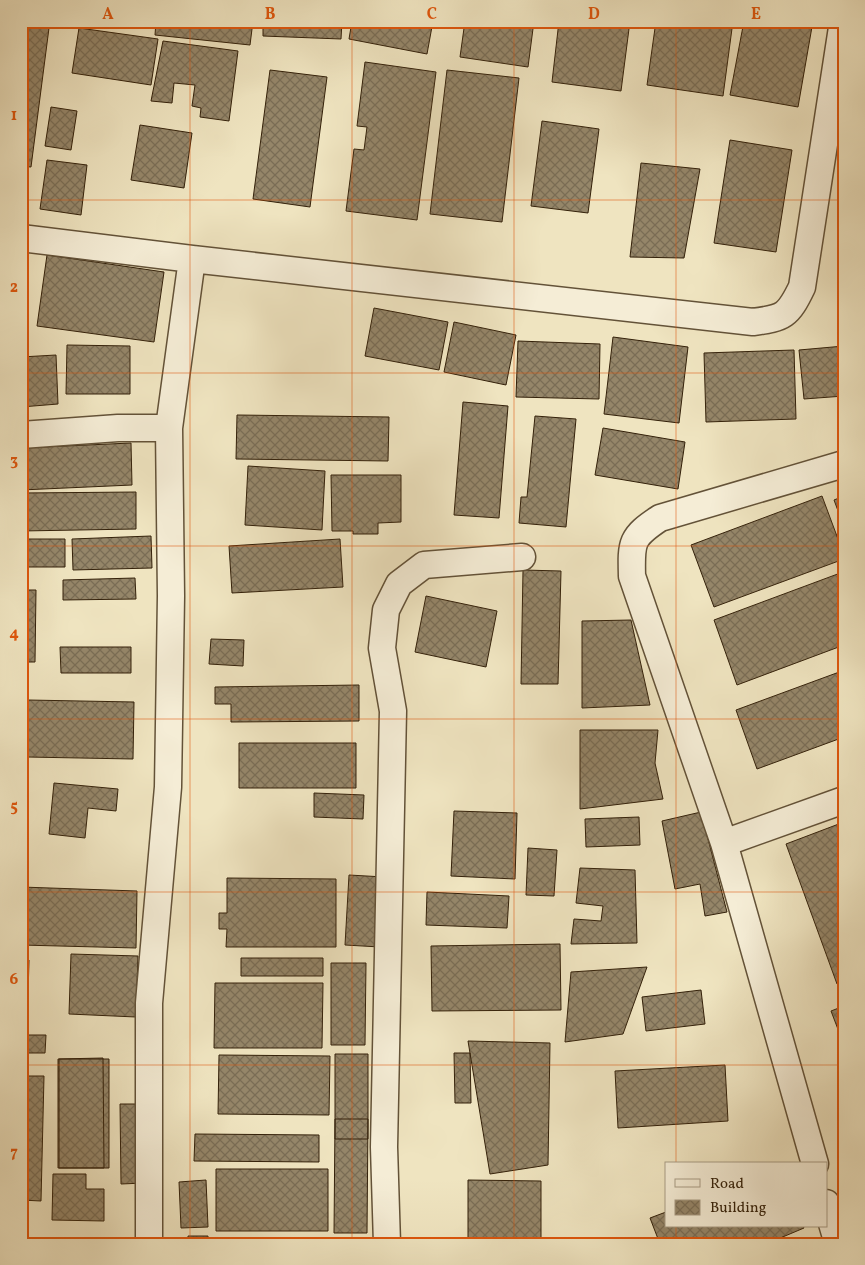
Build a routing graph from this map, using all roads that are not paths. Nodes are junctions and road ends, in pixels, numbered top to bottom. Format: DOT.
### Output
graph roads {
  1 [pos="843,21"];
  2 [pos="21,238"];
  3 [pos="192,259"];
  4 [pos="169,428"];
  5 [pos="21,435"];
  6 [pos="844,464"];
  7 [pos="522,557"];
  8 [pos="844,800"];
  9 [pos="724,843"];
  10 [pos="814,1162"];
  11 [pos="828,1210"];
  12 [pos="149,1244"];
  13 [pos="387,1244"];
  14 [pos="838,1244"];
  1 -- 3 [label="street"];
  2 -- 3 [label="street"];
  3 -- 4 [label="street"];
  4 -- 5 [label="street"];
  4 -- 12 [label="street"];
  6 -- 9 [label="street"];
  7 -- 13 [label="street"];
  8 -- 9 [label="street"];
  9 -- 10 [label="street"];
  11 -- 14 [label="street"];
}
